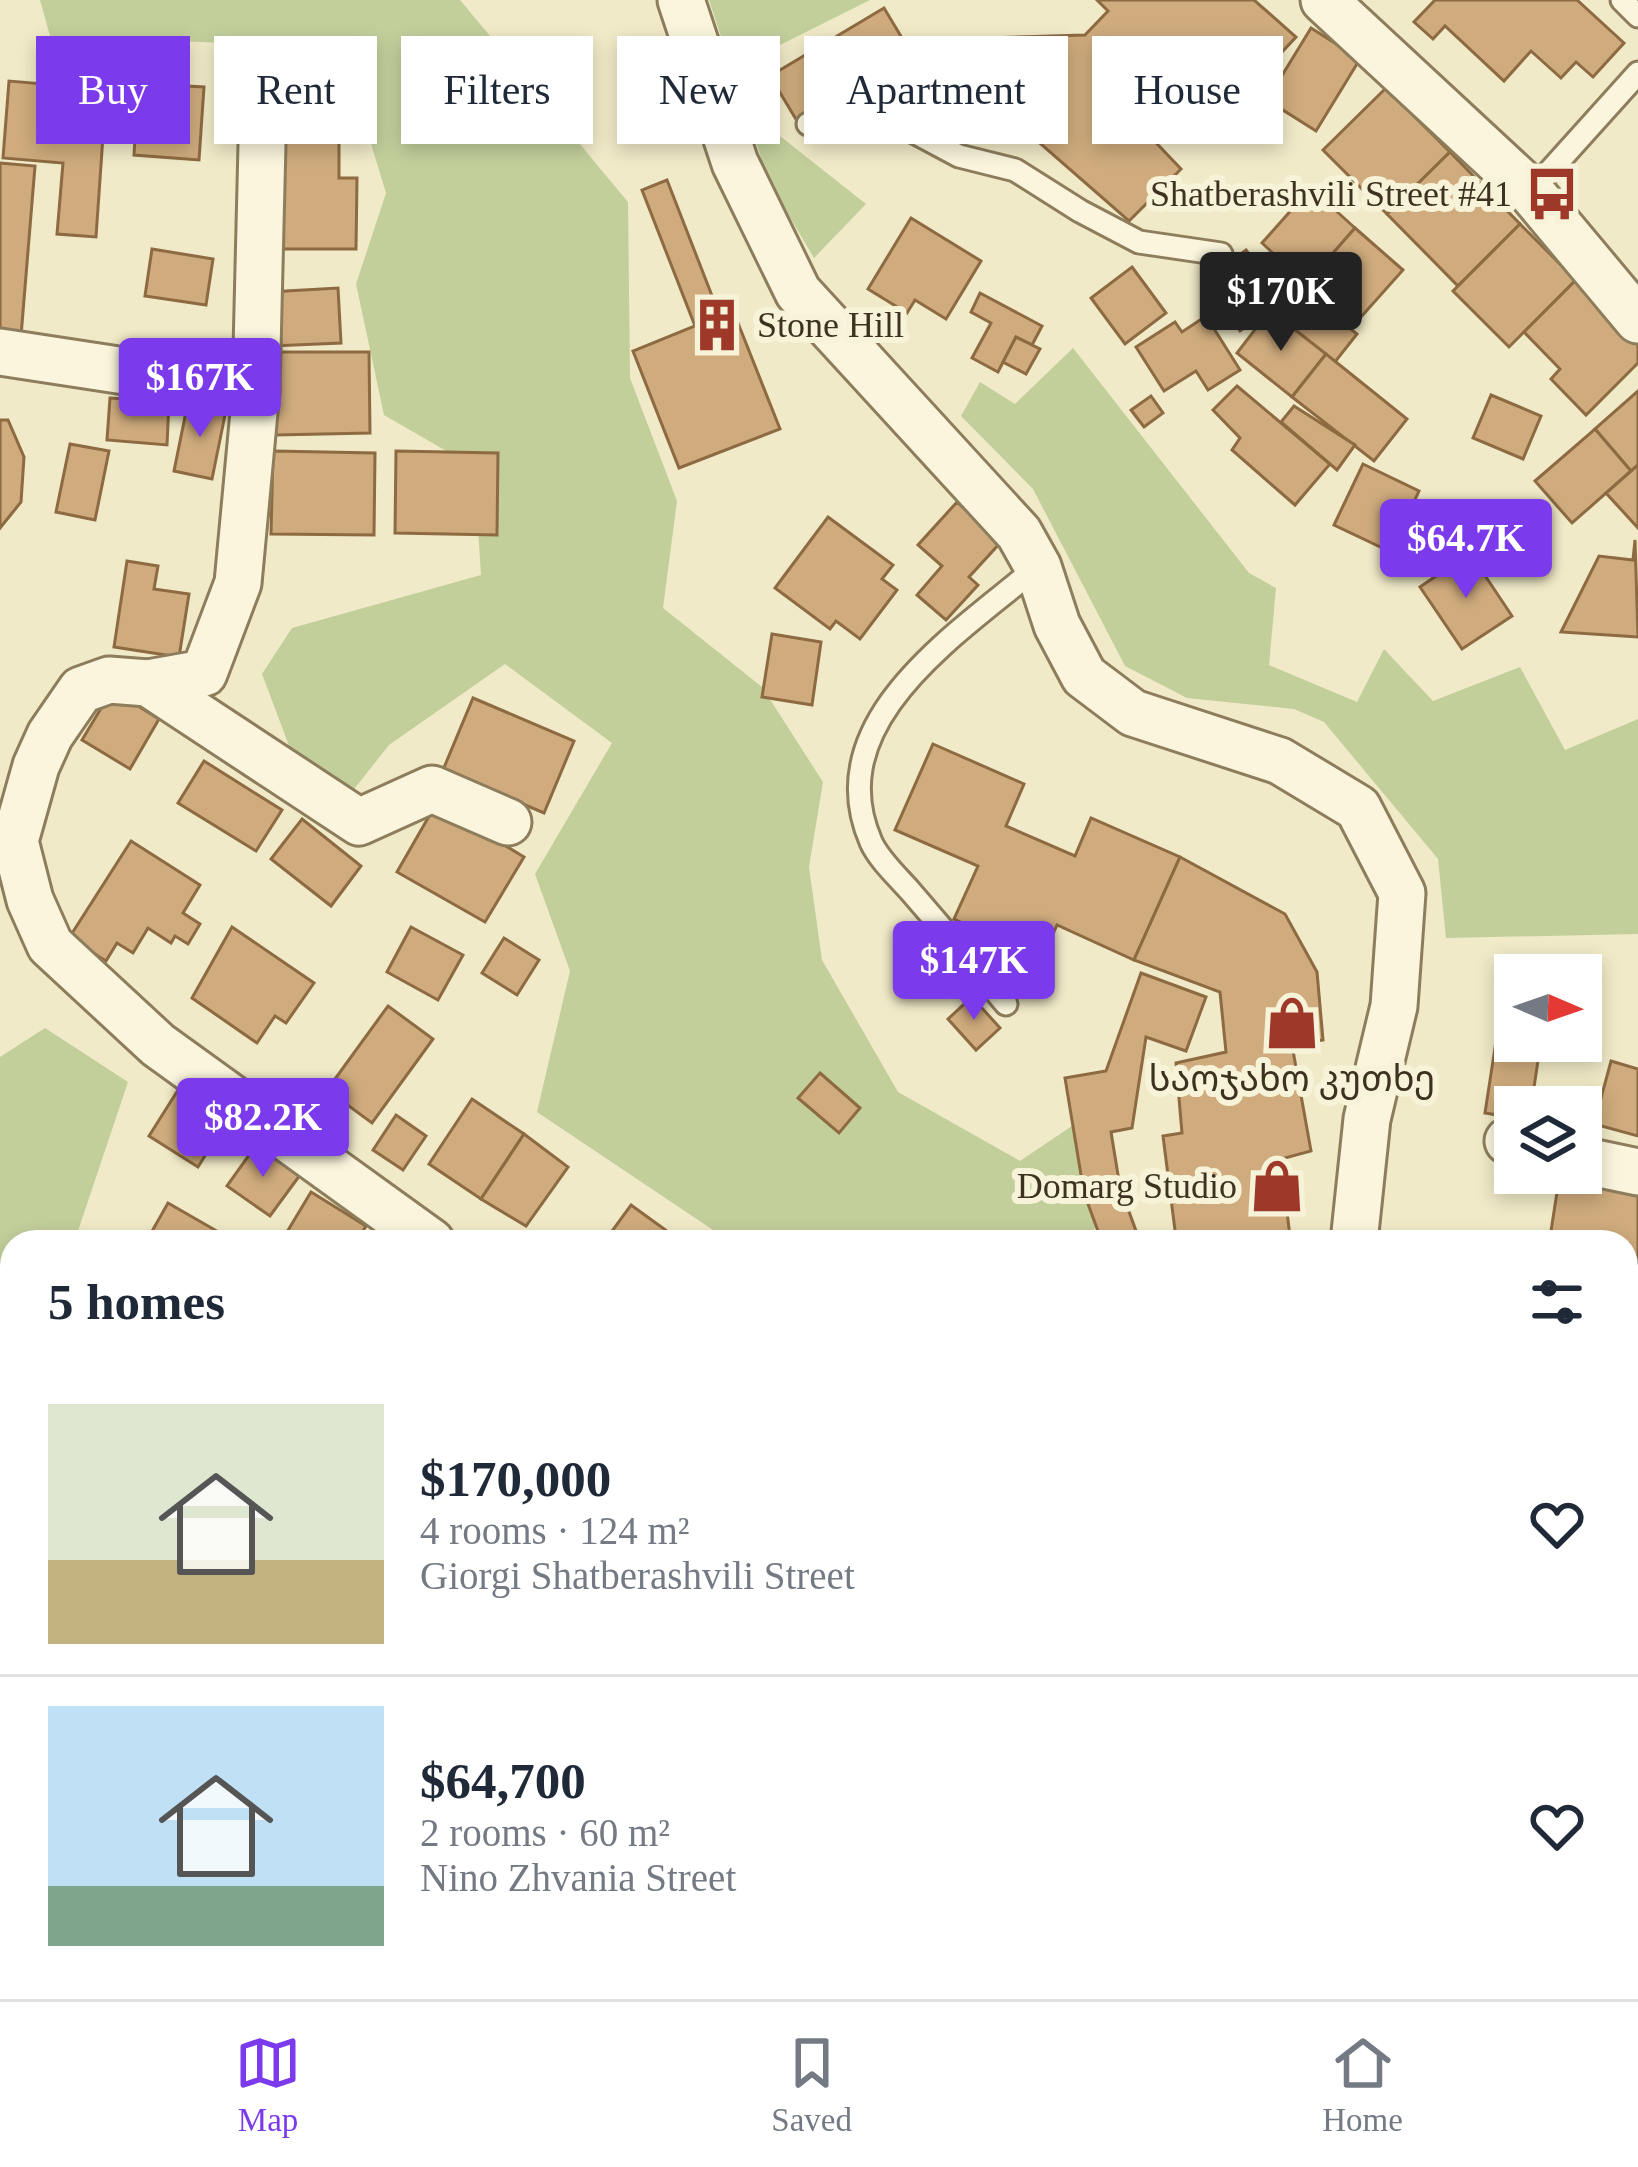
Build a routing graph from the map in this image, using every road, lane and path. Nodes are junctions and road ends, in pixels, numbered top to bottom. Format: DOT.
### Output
graph roads {
  1 [pos="682,0"];
  2 [pos="1324,0"];
  3 [pos="1622,0"];
  4 [pos="1638,16"];
  5 [pos="1638,73"];
  6 [pos="262,144"];
  7 [pos="937,144"];
  8 [pos="1531,192"];
  9 [pos="1222,254"];
  10 [pos="1638,320"];
  11 [pos="0,352"];
  12 [pos="256,391"];
  13 [pos="1038,566"];
  14 [pos="148,683"];
  15 [pos="508,822"];
  16 [pos="8,841"];
  17 [pos="1006,1004"];
  18 [pos="1602,1164"];
  19 [pos="1638,1172"];
  20 [pos="414,1230"];
  21 [pos="1355,1230"];
  1 -- 13 [label="street"];
  2 -- 8 [label="street"];
  3 -- 4 [label="lane"];
  5 -- 8 [label="lane"];
  6 -- 12 [label="street"];
  7 -- 9 [label="lane"];
  8 -- 10 [label="street"];
  11 -- 12 [label="street"];
  12 -- 14 [label="street"];
  13 -- 17 [label="lane"];
  13 -- 21 [label="street"];
  14 -- 15 [label="street"];
  14 -- 16 [label="street"];
  16 -- 20 [label="street"];
  18 -- 19 [label="street"];
}
